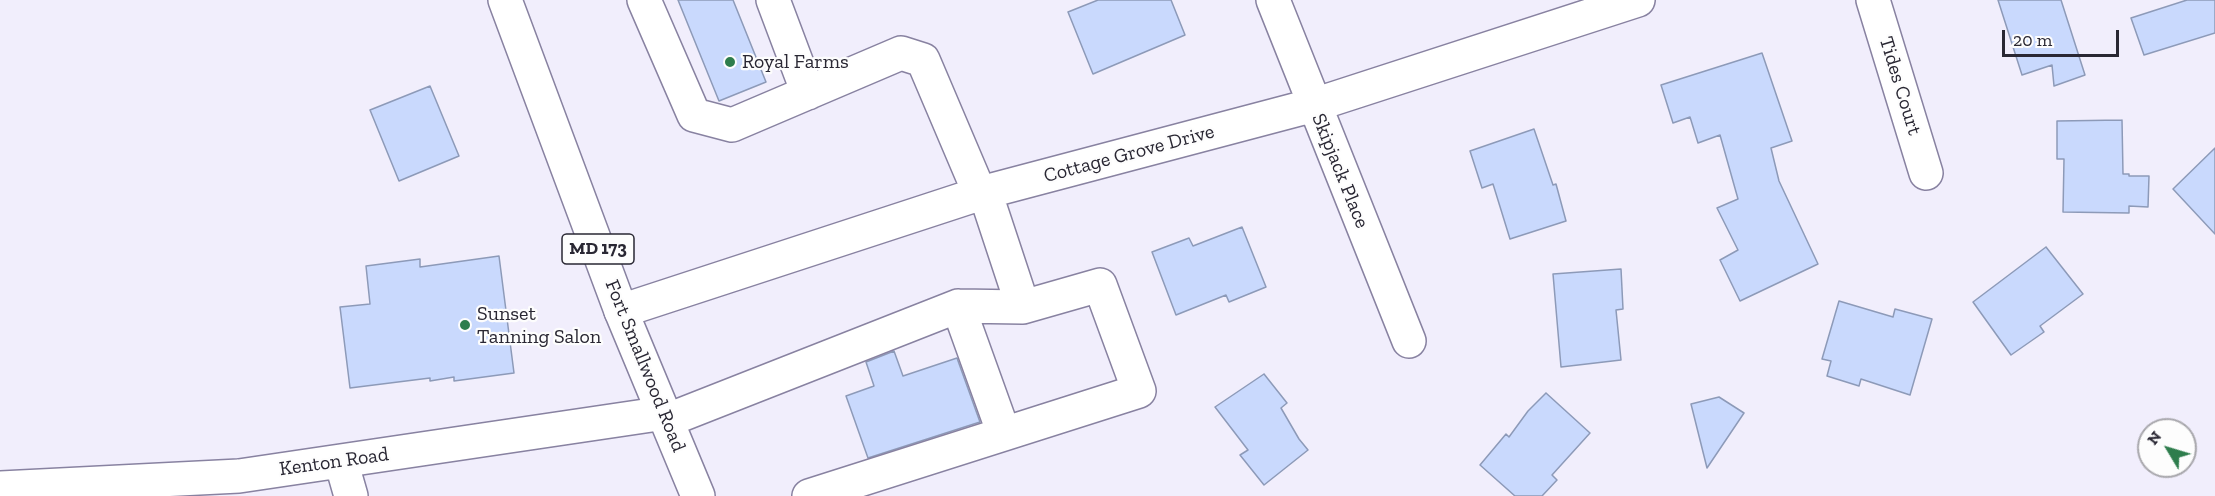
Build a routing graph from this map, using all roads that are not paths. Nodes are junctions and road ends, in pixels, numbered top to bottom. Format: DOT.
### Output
graph roads {
  1 [pos="505,0"];
  2 [pos="644,0"];
  3 [pos="773,0"];
  4 [pos="1273,0"];
  5 [pos="1638,0"];
  6 [pos="1873,0"];
  7 [pos="808,93"];
  8 [pos="1314,105"];
  9 [pos="1926,172"];
  10 [pos="982,193"];
  11 [pos="958,306"];
  12 [pos="1023,307"];
  13 [pos="621,311"];
  14 [pos="1409,341"];
  15 [pos="667,417"];
  16 [pos="1004,434"];
  17 [pos="341,461"];
  18 [pos="241,486"];
  19 [pos="0,488"];
  20 [pos="351,496"];
  21 [pos="698,496"];
  22 [pos="809,496"];
  1 -- 13 [label="street, Fort Smallwood Road / MD 173"];
  2 -- 7 [label="street"];
  3 -- 7 [label="street"];
  4 -- 8 [label="street, Skipjack Place"];
  5 -- 8 [label="street, Cottage Grove Drive"];
  6 -- 9 [label="street, Tides Court"];
  7 -- 10 [label="street"];
  8 -- 10 [label="street, Cottage Grove Drive"];
  8 -- 14 [label="street, Skipjack Place"];
  10 -- 12 [label="street"];
  10 -- 13 [label="street, Cottage Grove Drive"];
  11 -- 12 [label="street"];
  11 -- 15 [label="street, Kenton Road"];
  11 -- 16 [label="street"];
  12 -- 16 [label="street"];
  13 -- 15 [label="street, Fort Smallwood Road / MD 173"];
  15 -- 17 [label="street, Kenton Road"];
  15 -- 21 [label="street, Fort Smallwood Road / MD 173"];
  16 -- 22 [label="street"];
  17 -- 18 [label="street, Kenton Road"];
  17 -- 20 [label="street"];
  18 -- 19 [label="street, Kenton Road"];
}
